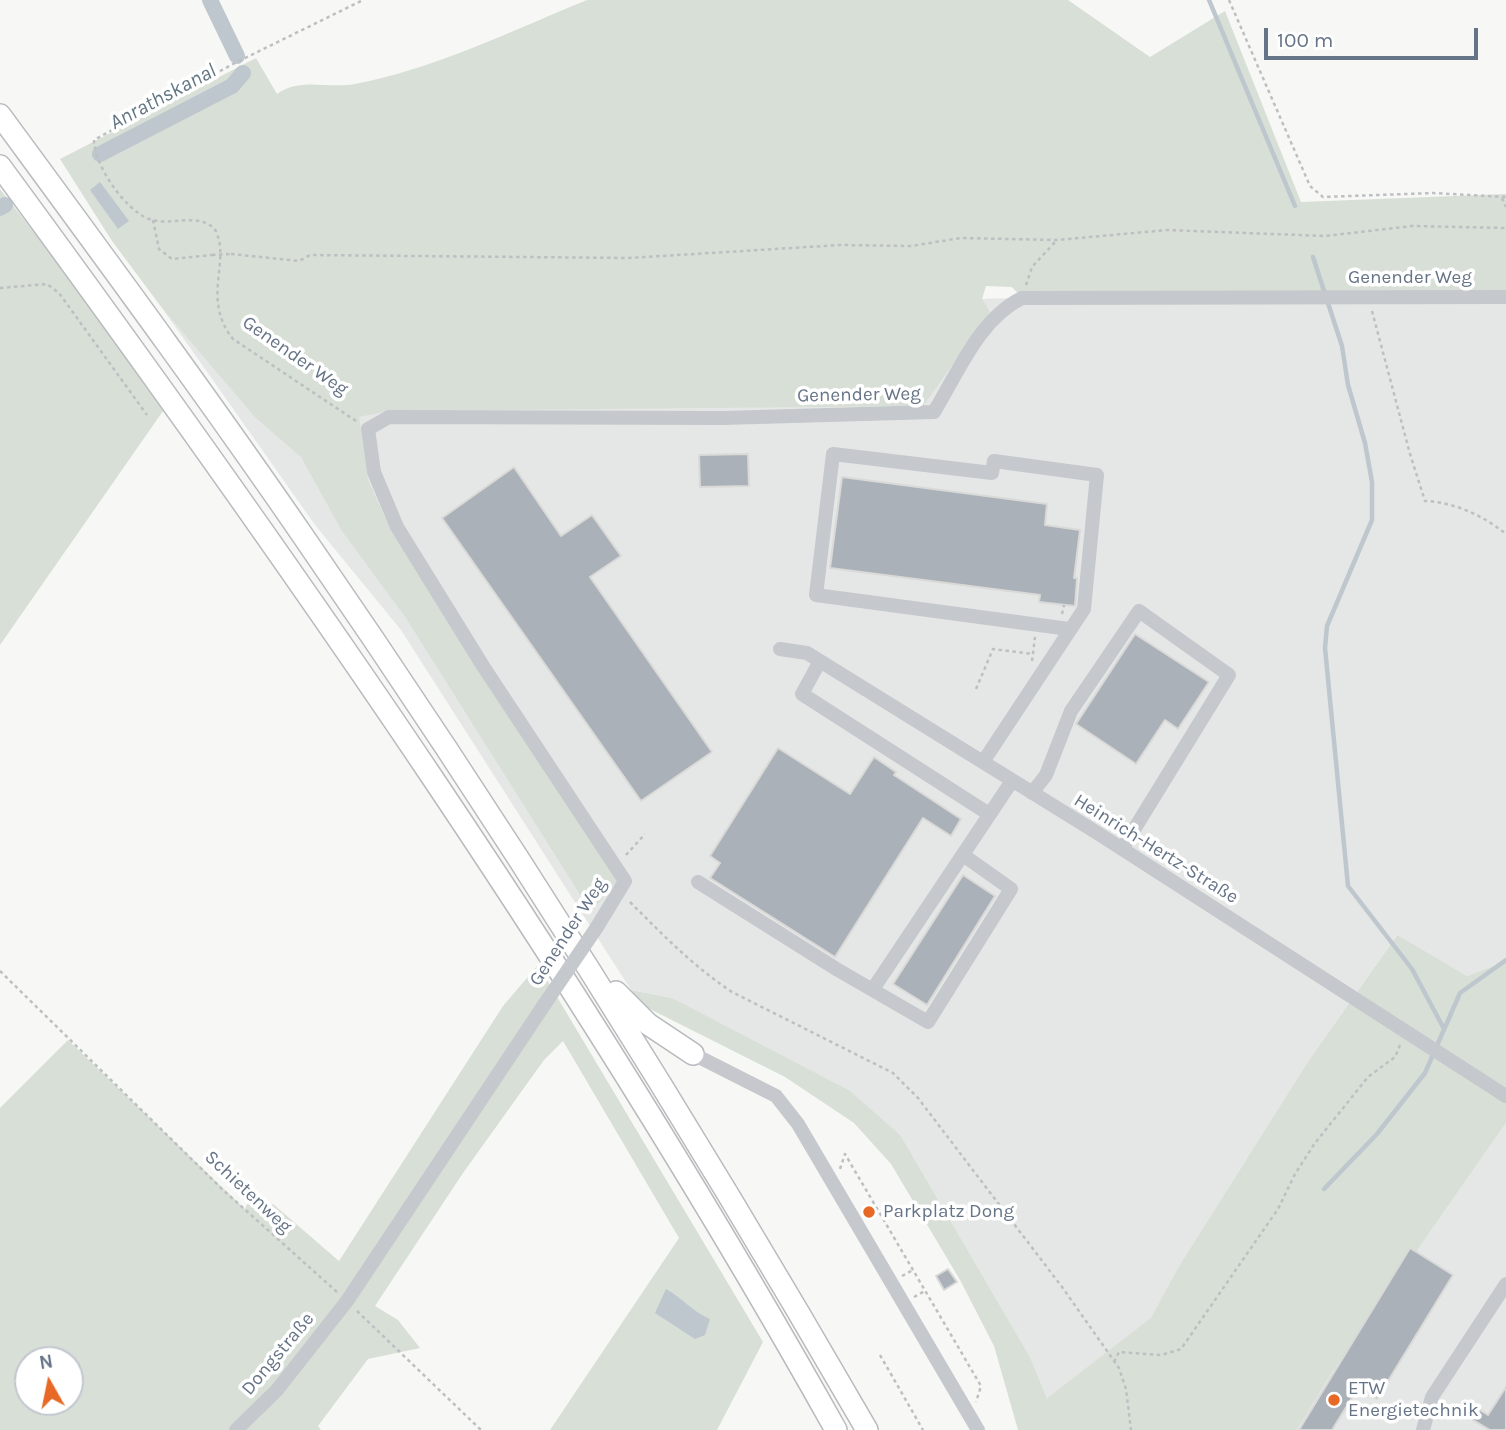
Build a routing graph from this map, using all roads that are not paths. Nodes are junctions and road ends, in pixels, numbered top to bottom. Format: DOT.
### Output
graph roads {
  1 [pos="0,116"];
  2 [pos="0,166"];
  3 [pos="1506,297"];
  4 [pos="1069,629"];
  5 [pos="780,649"];
  6 [pos="820,661"];
  7 [pos="983,762"];
  8 [pos="1012,780"];
  9 [pos="1032,793"];
  10 [pos="989,814"];
  11 [pos="1122,849"];
  12 [pos="963,856"];
  13 [pos="698,882"];
  14 [pos="581,955"];
  15 [pos="873,989"];
  16 [pos="693,1054"];
  17 [pos="1506,1096"];
  18 [pos="1506,1284"];
  19 [pos="347,1301"];
  20 [pos="236,1430"];
  21 [pos="836,1430"];
  22 [pos="867,1430"];
  23 [pos="978,1430"];
  24 [pos="1423,1430"];
  1 -- 14 [label="highway"];
  2 -- 21 [label="highway"];
  3 -- 19 [label="street, Genender Weg, bridge"];
  4 -- 4 [label="street"];
  4 -- 7 [label="street"];
  5 -- 6 [label="street, Heinrich-Hertz-Straße"];
  6 -- 7 [label="street, Heinrich-Hertz-Straße"];
  6 -- 10 [label="street"];
  7 -- 8 [label="street, Heinrich-Hertz-Straße"];
  8 -- 9 [label="street, Heinrich-Hertz-Straße"];
  8 -- 10 [label="street"];
  9 -- 11 [label="street, Heinrich-Hertz-Straße"];
  9 -- 11 [label="street"];
  10 -- 12 [label="street"];
  11 -- 17 [label="street, Heinrich-Hertz-Straße"];
  12 -- 15 [label="street"];
  12 -- 15 [label="street"];
  13 -- 15 [label="street"];
  14 -- 16 [label="highway"];
  14 -- 22 [label="highway"];
  16 -- 23 [label="street"];
  18 -- 24 [label="street"];
  19 -- 20 [label="street, Dongstraße"];
}
